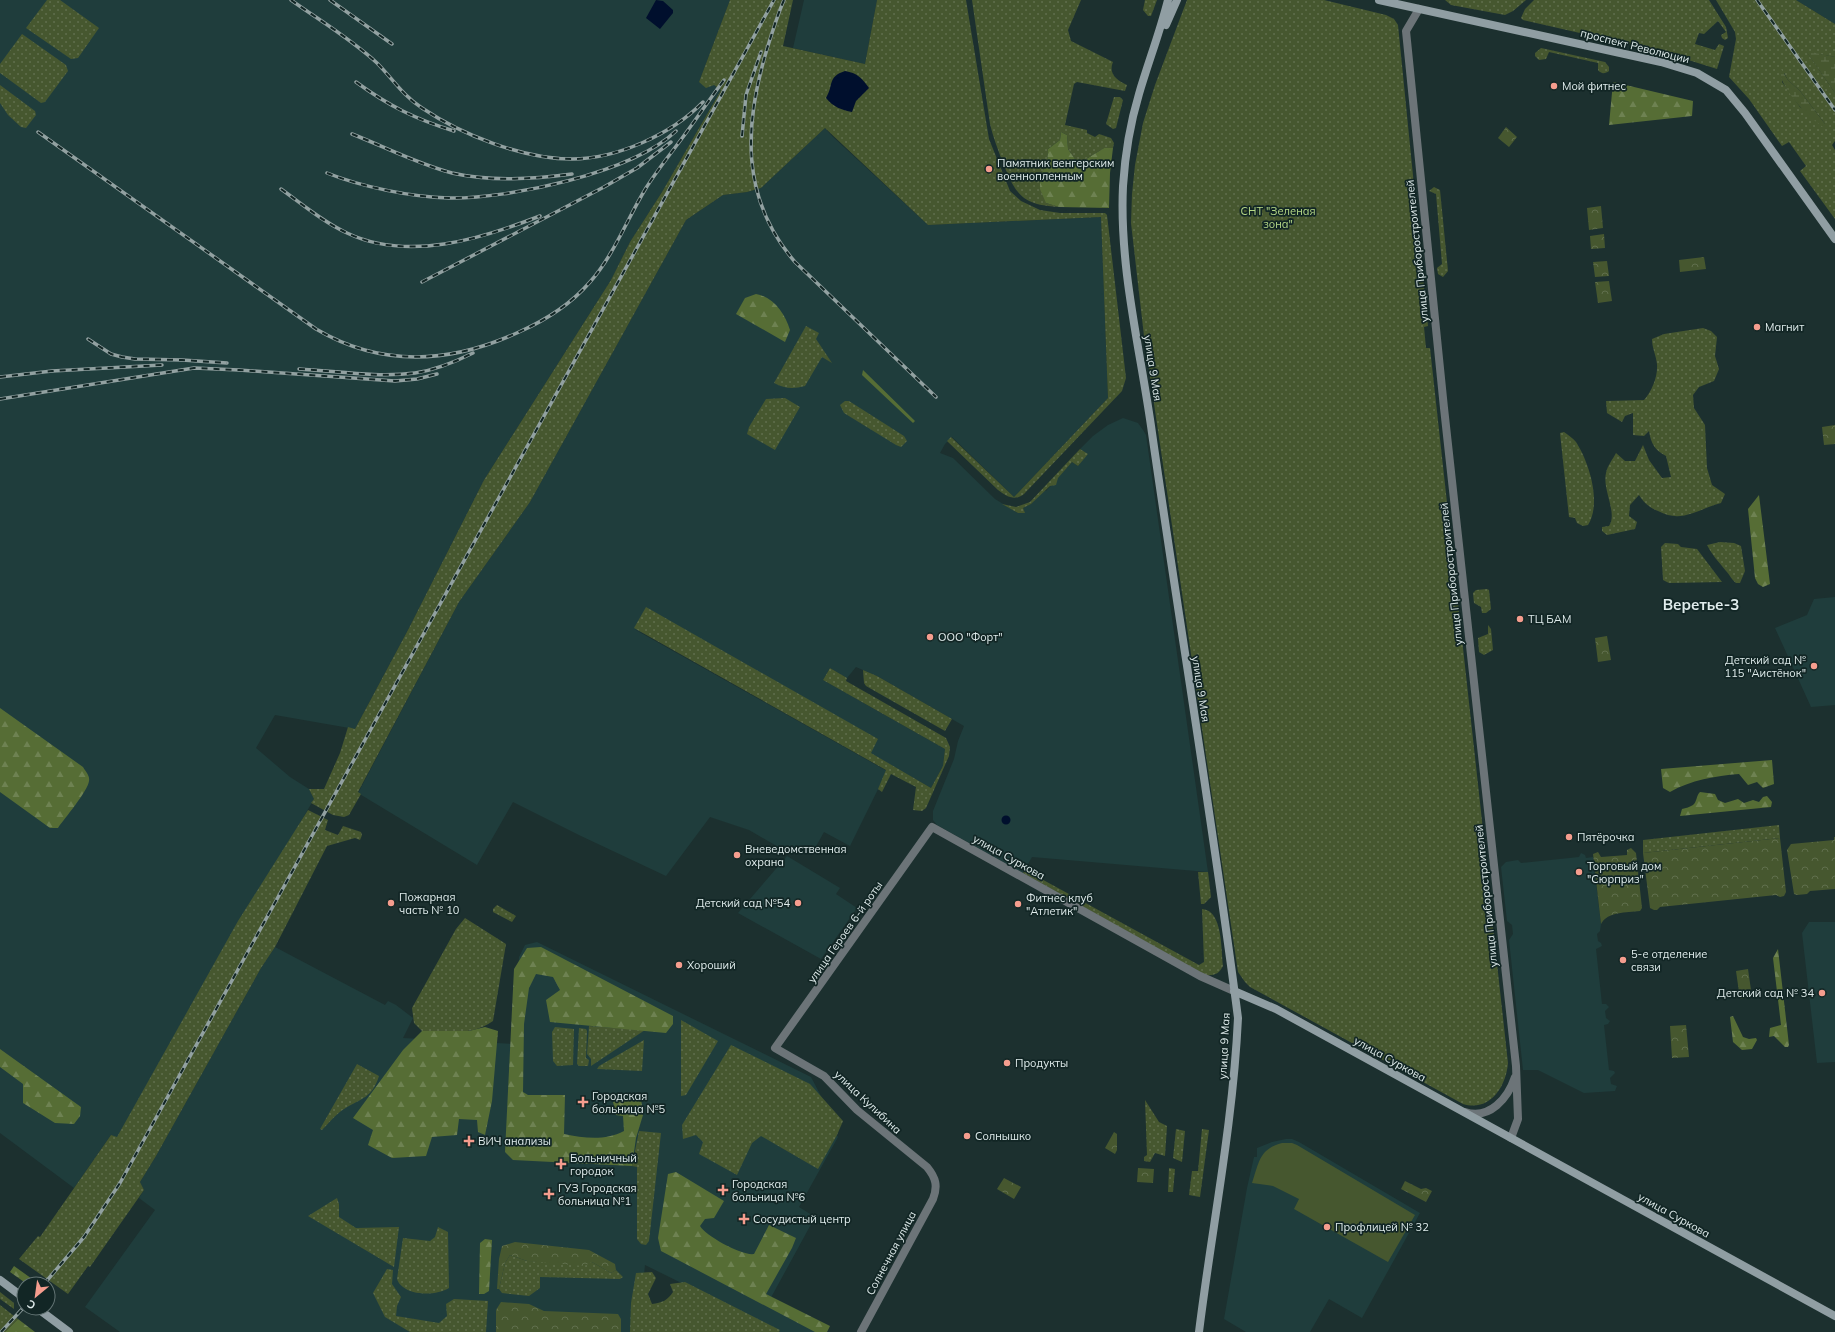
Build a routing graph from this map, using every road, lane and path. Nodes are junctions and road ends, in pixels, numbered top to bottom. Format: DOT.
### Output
graph roads {
  1 [pos="1168,0"];
  2 [pos="1177,0"];
  3 [pos="1379,0"];
  4 [pos="1419,9"];
  5 [pos="1154,51"];
  6 [pos="1835,239"];
  7 [pos="932,827"];
  8 [pos="1234,991"];
  9 [pos="775,1048"];
  10 [pos="1516,1066"];
  11 [pos="1461,1110"];
  12 [pos="1511,1138"];
  13 [pos="937,1183"];
  14 [pos="0,1280"];
  15 [pos="16,1292"];
  16 [pos="48,1316"];
  17 [pos="1835,1316"];
  18 [pos="69,1332"];
  19 [pos="861,1332"];
  20 [pos="1199,1332"];
  1 -- 5 [label="main road, улица 9 Мая"];
  2 -- 5 [label="main road, улица 9 Мая"];
  3 -- 4 [label="main road, проспект Революции"];
  4 -- 6 [label="main road, проспект Революции"];
  4 -- 10 [label="street, улица Приборостроителей"];
  5 -- 8 [label="main road, улица 9 Мая"];
  7 -- 8 [label="street, улица Суркова"];
  7 -- 9 [label="street, улица Героев 6-й роты"];
  8 -- 11 [label="main road, улица Суркова"];
  8 -- 20 [label="main road, улица 9 Мая"];
  9 -- 13 [label="street, улица Кулибина"];
  10 -- 11 [label="street"];
  10 -- 12 [label="street, улица Приборостроителей"];
  11 -- 12 [label="main road, улица Суркова"];
  12 -- 17 [label="main road, улица Суркова"];
  13 -- 19 [label="street, Солнечная улица"];
  14 -- 15 [label="main road"];
  16 -- 18 [label="main road"];
}
